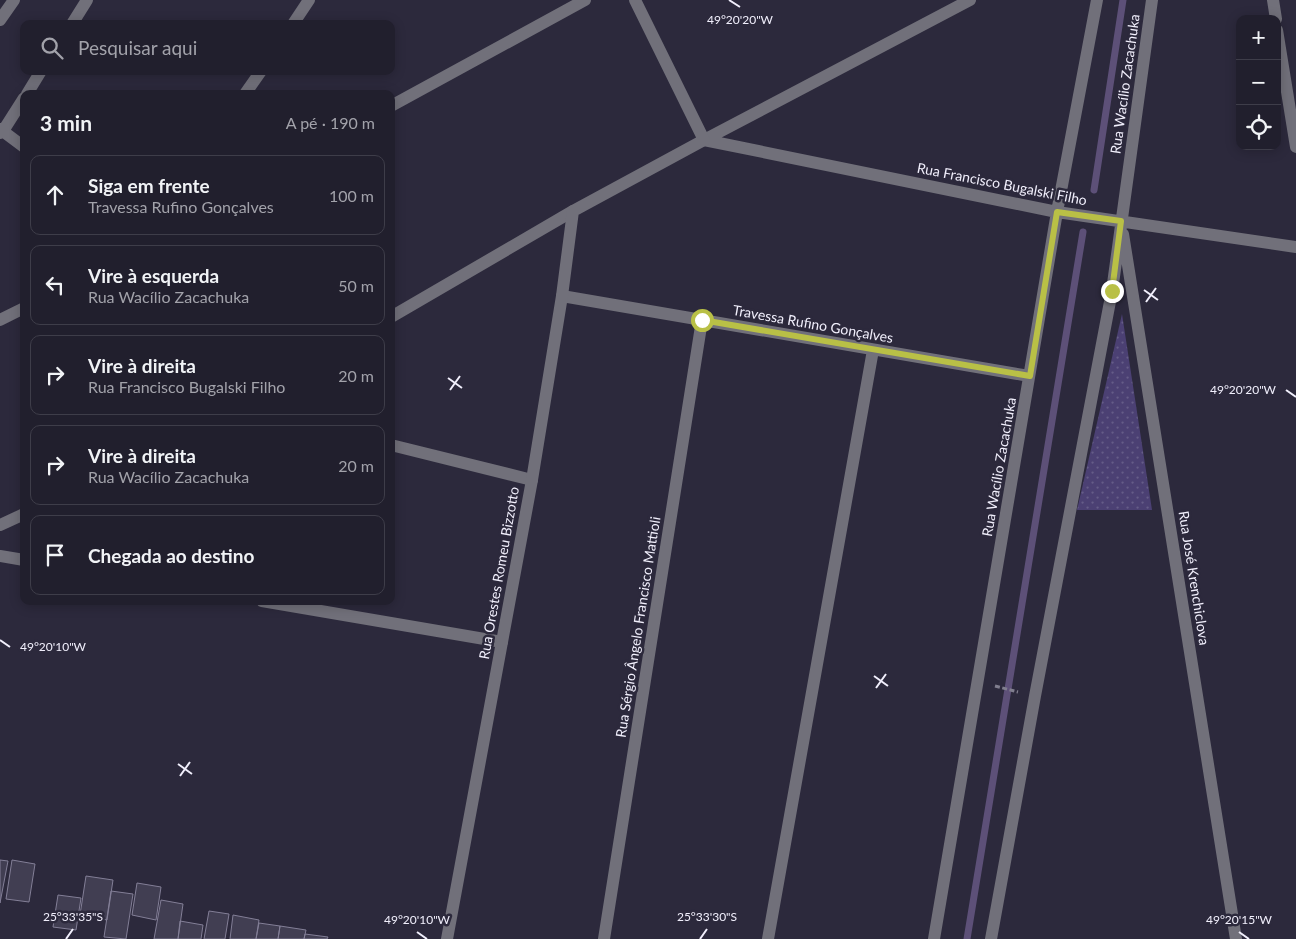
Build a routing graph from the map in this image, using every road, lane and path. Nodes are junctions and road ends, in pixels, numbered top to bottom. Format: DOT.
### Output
graph roads {
  1 [pos="14,0"];
  2 [pos="87,0"];
  3 [pos="309,0"];
  4 [pos="585,0"];
  5 [pos="635,0"];
  6 [pos="970,0"];
  7 [pos="1097,0"];
  8 [pos="1152,0"];
  9 [pos="1272,0"];
  10 [pos="1275,15"];
  11 [pos="0,20"];
  12 [pos="74,20"];
  13 [pos="296,20"];
  14 [pos="1281,55"];
  15 [pos="39,75"];
  16 [pos="257,75"];
  17 [pos="29,90"];
  18 [pos="248,90"];
  19 [pos="20,104"];
  20 [pos="395,104"];
  21 [pos="1,131"];
  22 [pos="704,140"];
  23 [pos="20,144"];
  24 [pos="1296,147"];
  25 [pos="573,211"];
  26 [pos="1057,212"];
  27 [pos="1121,221"];
  28 [pos="1296,247"];
  29 [pos="562,296"];
  30 [pos="20,310"];
  31 [pos="395,314"];
  32 [pos="0,320"];
  33 [pos="702,320"];
  34 [pos="873,350"];
  35 [pos="1030,376"];
  36 [pos="395,446"];
  37 [pos="532,480"];
  38 [pos="20,516"];
  39 [pos="0,526"];
  40 [pos="0,556"];
  41 [pos="20,559"];
  42 [pos="285,605"];
  43 [pos="502,642"];
  44 [pos="978,681"];
  45 [pos="1035,696"];
  46 [pos="447,939"];
  47 [pos="604,939"];
  48 [pos="768,939"];
  49 [pos="934,939"];
  50 [pos="991,939"];
  51 [pos="1236,939"];
  1 -- 11 [label="street"];
  2 -- 12 [label="street"];
  3 -- 13 [label="street"];
  4 -- 20 [label="street"];
  5 -- 22 [label="street"];
  6 -- 22 [label="street"];
  7 -- 26 [label="street, Rua Wacílio Zacachuka"];
  8 -- 27 [label="street, Rua Wacílio Zacachuka"];
  9 -- 10 [label="street"];
  14 -- 24 [label="street"];
  15 -- 17 [label="street"];
  16 -- 18 [label="street"];
  19 -- 21 [label="street"];
  21 -- 23 [label="street"];
  22 -- 25 [label="street"];
  22 -- 26 [label="street, Rua Francisco Bugalski Filho"];
  25 -- 29 [label="street, Rua Orestes Romeu Bizzotto"];
  25 -- 31 [label="street"];
  26 -- 27 [label="street, Rua Francisco Bugalski Filho"];
  26 -- 35 [label="street, Rua Wacílio Zacachuka"];
  27 -- 28 [label="street, Rua Francisco Bugalski Filho"];
  27 -- 45 [label="street, Rua Wacílio Zacachuka"];
  27 -- 51 [label="street, Rua José Krenchiclova"];
  29 -- 33 [label="street, Travessa Rufino Gonçalves"];
  29 -- 37 [label="street, Rua Orestes Romeu Bizzotto"];
  30 -- 32 [label="street"];
  33 -- 34 [label="street, Travessa Rufino Gonçalves"];
  33 -- 47 [label="street, Rua Sérgio Ângelo Francisco Mattioli"];
  34 -- 35 [label="street, Travessa Rufino Gonçalves"];
  34 -- 48 [label="street"];
  35 -- 44 [label="street, Rua Wacílio Zacachuka"];
  36 -- 37 [label="street"];
  37 -- 43 [label="street, Rua Orestes Romeu Bizzotto"];
  38 -- 39 [label="street"];
  40 -- 41 [label="street"];
  42 -- 43 [label="street"];
  43 -- 46 [label="street, Rua Orestes Romeu Bizzotto"];
  44 -- 45 [label="path"];
  44 -- 49 [label="street, Rua Wacílio Zacachuka"];
  45 -- 50 [label="street, Rua Wacílio Zacachuka"];
}
